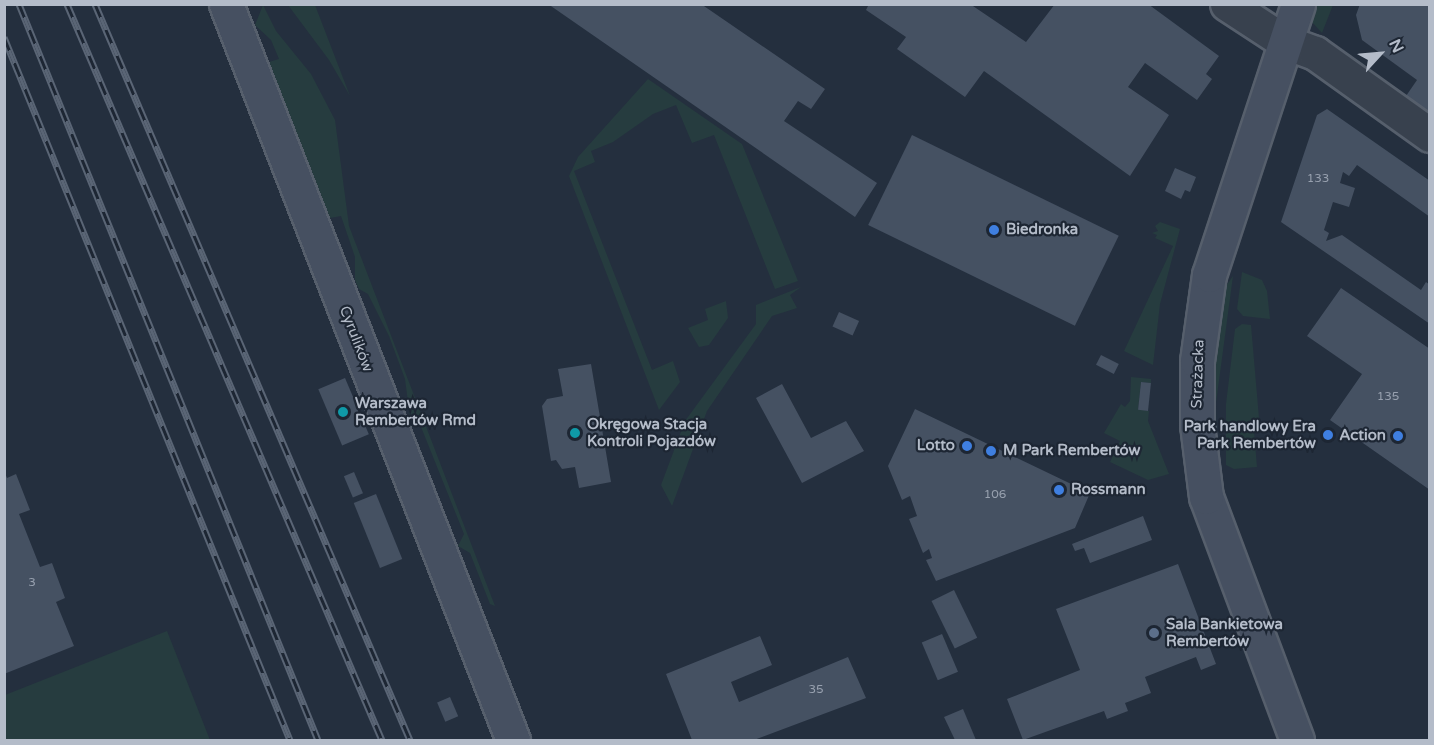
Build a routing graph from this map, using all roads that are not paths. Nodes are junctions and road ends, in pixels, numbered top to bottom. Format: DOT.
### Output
graph roads {
  1 [pos="226,4"];
  2 [pos="1227,4"];
  3 [pos="1298,4"];
  4 [pos="1285,42"];
  5 [pos="1430,135"];
  6 [pos="513,741"];
  7 [pos="1297,741"];
  1 -- 6 [label="main road, Cyrulików"];
  2 -- 4 [label="street"];
  3 -- 4 [label="main road, Strażacka"];
  4 -- 5 [label="street"];
  4 -- 7 [label="main road, Strażacka"];
}
